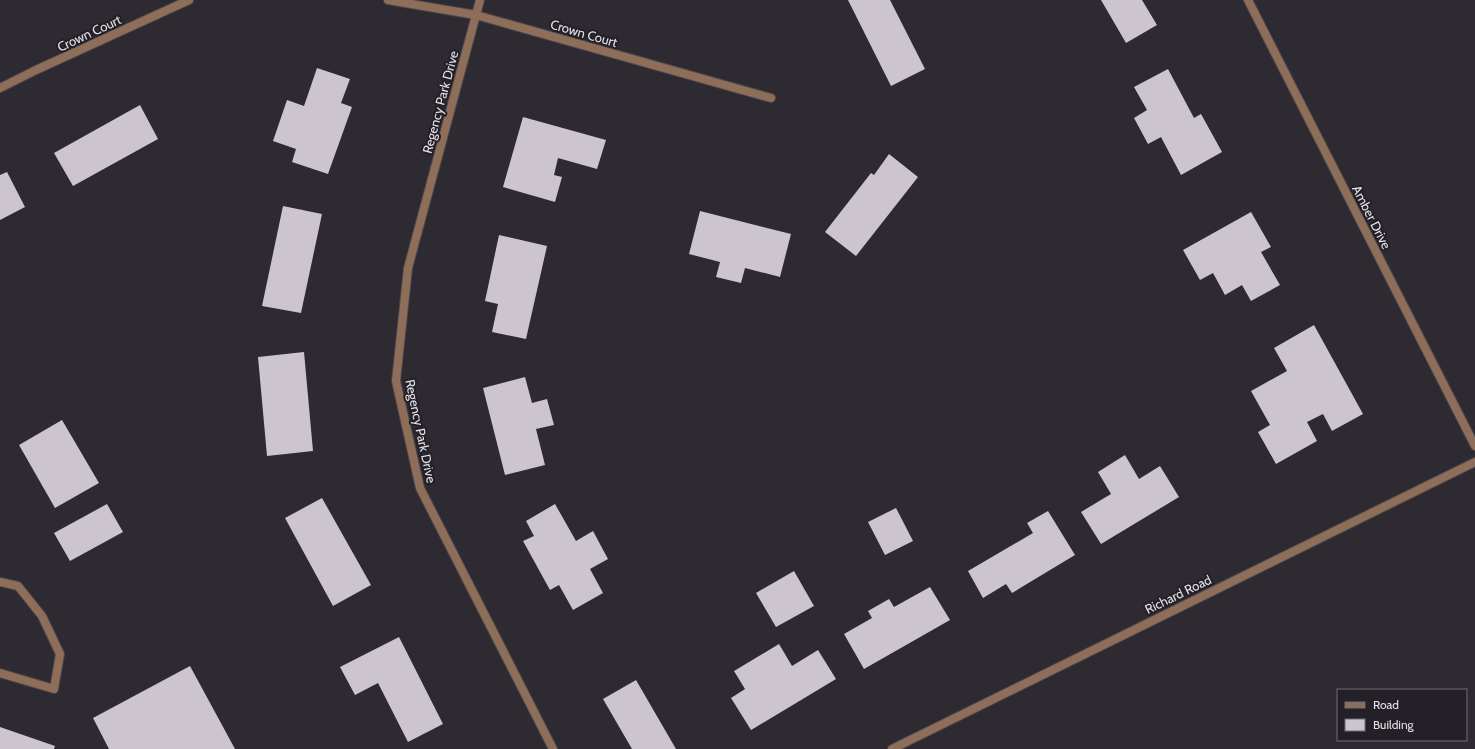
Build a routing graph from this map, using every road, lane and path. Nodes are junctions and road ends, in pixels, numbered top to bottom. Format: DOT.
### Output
graph roads {
  1 [pos="189,0"];
  2 [pos="388,0"];
  3 [pos="480,0"];
  4 [pos="1248,0"];
  5 [pos="476,15"];
  6 [pos="0,88"];
  7 [pos="771,98"];
  8 [pos="1475,446"];
  9 [pos="1475,462"];
  10 [pos="0,582"];
  11 [pos="0,673"];
  12 [pos="553,749"];
  13 [pos="892,749"];
  1 -- 6 [label="street, Crown Court"];
  2 -- 5 [label="street, Crown Court"];
  3 -- 5 [label="street, Regency Park Drive"];
  4 -- 8 [label="street, Amber Drive"];
  5 -- 7 [label="street, Crown Court"];
  5 -- 12 [label="street, Regency Park Drive"];
  9 -- 13 [label="street, Richard Road"];
  10 -- 11 [label="street"];
}
